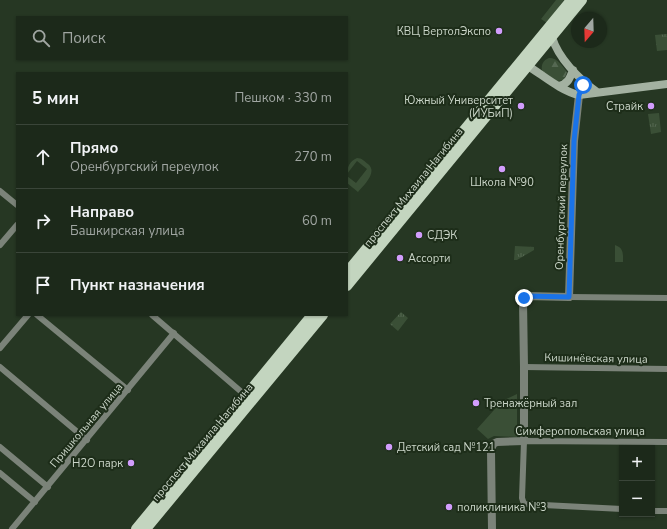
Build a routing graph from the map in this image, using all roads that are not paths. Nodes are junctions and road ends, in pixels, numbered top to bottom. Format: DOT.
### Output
graph roads {
  1 [pos="571,0"];
  2 [pos="582,0"];
  3 [pos="547,43"];
  4 [pos="527,54"];
  5 [pos="528,66"];
  6 [pos="573,70"];
  7 [pos="583,82"];
  8 [pos="667,84"];
  9 [pos="559,86"];
  10 [pos="597,92"];
  11 [pos="579,95"];
  12 [pos="0,191"];
  13 [pos="16,203"];
  14 [pos="16,226"];
  15 [pos="0,245"];
  16 [pos="348,271"];
  17 [pos="348,285"];
  18 [pos="569,297"];
  19 [pos="667,298"];
  20 [pos="27,316"];
  21 [pos="38,316"];
  22 [pos="153,316"];
  23 [pos="311,316"];
  24 [pos="322,316"];
  25 [pos="174,333"];
  26 [pos="0,348"];
  27 [pos="0,367"];
  28 [pos="524,367"];
  29 [pos="667,369"];
  30 [pos="128,390"];
  31 [pos="245,395"];
  32 [pos="87,440"];
  33 [pos="524,441"];
  34 [pos="667,442"];
  35 [pos="0,447"];
  36 [pos="0,473"];
  37 [pos="48,487"];
  38 [pos="35,502"];
  39 [pos="619,509"];
  40 [pos="655,511"];
  41 [pos="667,511"];
  42 [pos="12,529"];
  43 [pos="136,529"];
  44 [pos="146,529"];
  45 [pos="492,529"];
  1 -- 3 [label="main road, проспект Михаила Нагибина"];
  2 -- 3 [label="main road, проспект Михаила Нагибина"];
  3 -- 4 [label="main road, проспект Михаила Нагибина"];
  3 -- 5 [label="main road, проспект Михаила Нагибина"];
  3 -- 6 [label="main road"];
  4 -- 5 [label="main road"];
  4 -- 16 [label="main road, проспект Михаила Нагибина"];
  5 -- 9 [label="main road"];
  5 -- 17 [label="main road, проспект Михаила Нагибина"];
  6 -- 7 [label="main road"];
  6 -- 9 [label="main road"];
  7 -- 10 [label="main road"];
  7 -- 11 [label="main road"];
  8 -- 10 [label="main road"];
  9 -- 11 [label="main road"];
  10 -- 11 [label="main road"];
  11 -- 18 [label="street, Оренбургский переулок"];
  12 -- 13 [label="street"];
  14 -- 15 [label="street"];
  18 -- 19 [label="street"];
  18 -- 28 [label="street"];
  20 -- 26 [label="street"];
  21 -- 30 [label="street"];
  22 -- 25 [label="street"];
  23 -- 31 [label="main road, проспект Михаила Нагибина"];
  24 -- 44 [label="main road, проспект Михаила Нагибина"];
  25 -- 30 [label="street, Пришкольная улица"];
  25 -- 31 [label="street"];
  27 -- 32 [label="street"];
  28 -- 29 [label="street, Кишинёвская улица"];
  28 -- 33 [label="street"];
  30 -- 32 [label="street, Пришкольная улица"];
  31 -- 43 [label="main road, проспект Михаила Нагибина"];
  32 -- 37 [label="street, Пришкольная улица"];
  33 -- 34 [label="street, Симферопольская улица"];
  33 -- 39 [label="street"];
  33 -- 45 [label="street, Симферопольская улица"];
  35 -- 37 [label="street"];
  36 -- 38 [label="street"];
  37 -- 38 [label="street, Пришкольная улица"];
  38 -- 42 [label="street, Пришкольная улица"];
  40 -- 41 [label="street"];
}
